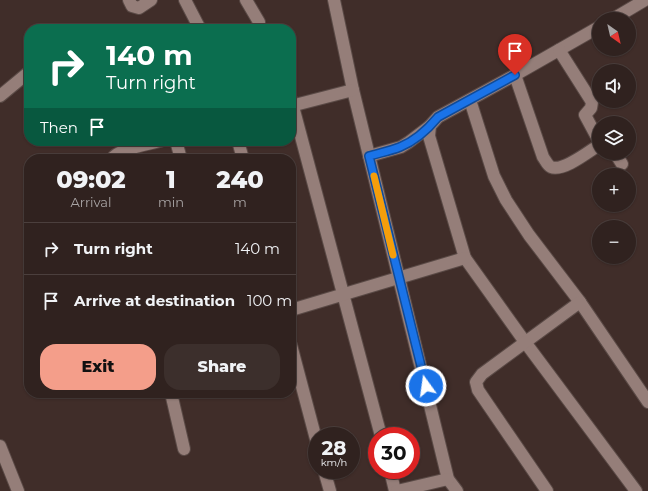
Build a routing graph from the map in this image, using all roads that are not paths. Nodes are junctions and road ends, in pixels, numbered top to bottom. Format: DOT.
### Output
graph roads {
  1 [pos="129,0"];
  2 [pos="151,0"];
  3 [pos="184,0"];
  4 [pos="246,0"];
  5 [pos="334,0"];
  6 [pos="646,0"];
  7 [pos="625,12"];
  8 [pos="259,22"];
  9 [pos="197,24"];
  10 [pos="592,31"];
  11 [pos="559,50"];
  12 [pos="515,75"];
  13 [pos="24,76"];
  14 [pos="353,90"];
  15 [pos="0,96"];
  16 [pos="470,100"];
  17 [pos="296,103"];
  18 [pos="296,119"];
  19 [pos="430,126"];
  20 [pos="592,128"];
  21 [pos="141,146"];
  22 [pos="592,149"];
  23 [pos="117,154"];
  24 [pos="369,156"];
  25 [pos="465,258"];
  26 [pos="399,278"];
  27 [pos="343,295"];
  28 [pos="580,302"];
  29 [pos="296,309"];
  30 [pos="525,342"];
  31 [pos="296,364"];
  32 [pos="172,398"];
  33 [pos="648,402"];
  34 [pos="313,427"];
  35 [pos="379,427"];
  36 [pos="0,446"];
  37 [pos="184,448"];
  38 [pos="327,479"];
  39 [pos="393,479"];
  40 [pos="448,480"];
  41 [pos="18,491"];
  42 [pos="330,491"];
  43 [pos="396,491"];
  44 [pos="457,491"];
  45 [pos="547,491"];
  46 [pos="636,491"];
  1 -- 2 [label="street"];
  3 -- 9 [label="street"];
  4 -- 8 [label="street"];
  5 -- 14 [label="street"];
  6 -- 7 [label="street"];
  10 -- 11 [label="street"];
  11 -- 12 [label="street"];
  11 -- 20 [label="street"];
  12 -- 16 [label="street"];
  12 -- 22 [label="street"];
  13 -- 15 [label="street"];
  14 -- 17 [label="street"];
  14 -- 24 [label="street"];
  16 -- 19 [label="street"];
  16 -- 28 [label="street"];
  18 -- 27 [label="street"];
  19 -- 24 [label="street"];
  19 -- 25 [label="street"];
  21 -- 23 [label="street"];
  24 -- 26 [label="street"];
  25 -- 26 [label="street"];
  25 -- 30 [label="street"];
  26 -- 27 [label="street"];
  26 -- 40 [label="street"];
  27 -- 29 [label="street"];
  27 -- 35 [label="street"];
  28 -- 30 [label="street"];
  28 -- 33 [label="street"];
  30 -- 45 [label="street"];
  30 -- 46 [label="street"];
  31 -- 34 [label="street"];
  32 -- 37 [label="street"];
  36 -- 41 [label="street"];
  38 -- 42 [label="street"];
  39 -- 43 [label="street"];
  40 -- 43 [label="street"];
  40 -- 44 [label="street"];
}
